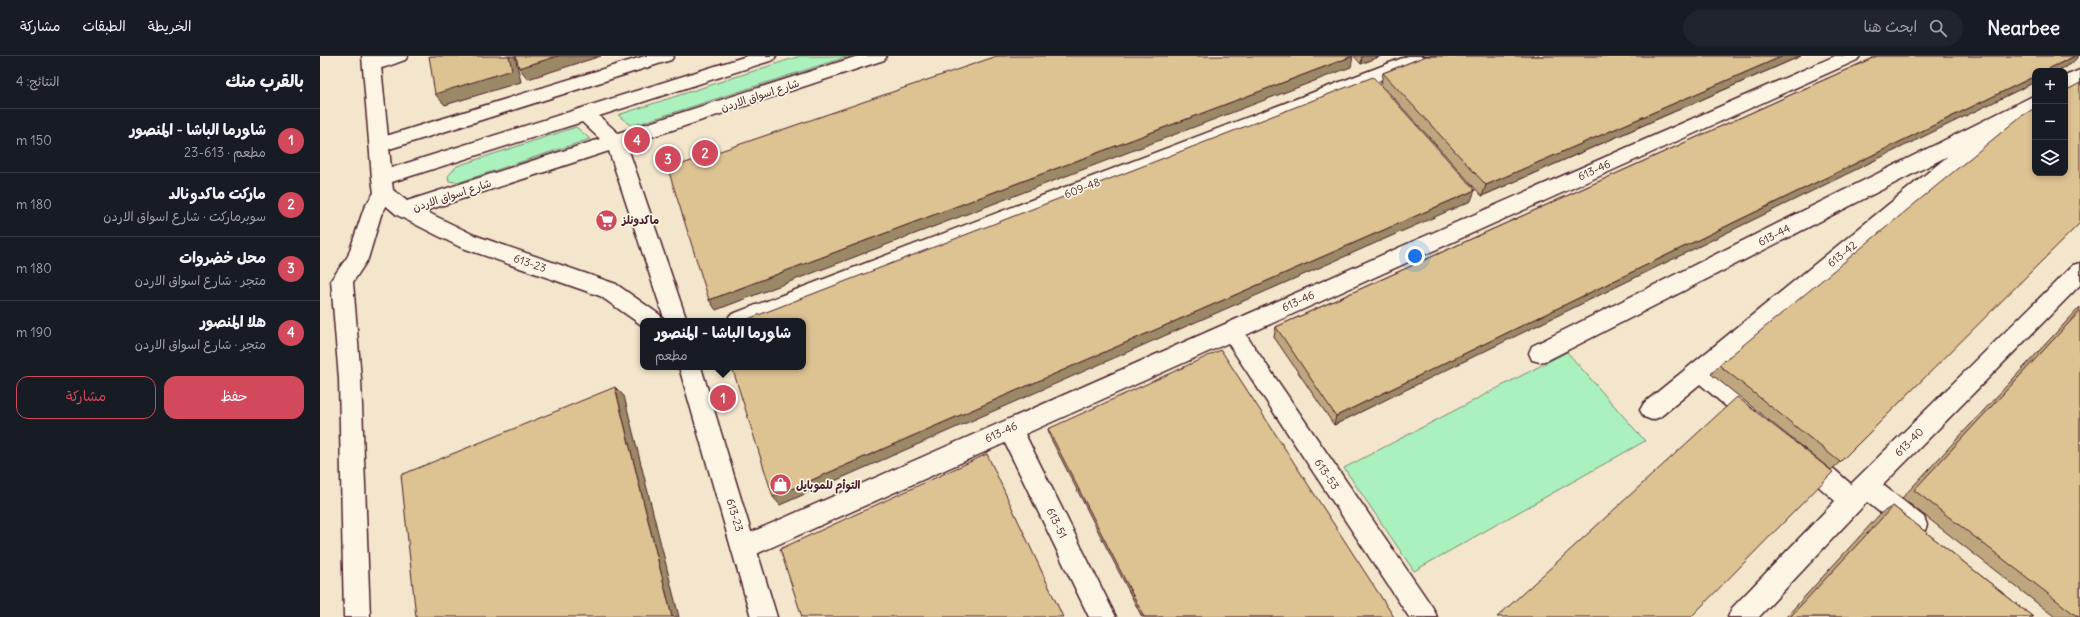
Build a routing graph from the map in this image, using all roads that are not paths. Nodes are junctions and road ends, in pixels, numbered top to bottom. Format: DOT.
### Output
graph roads {
  1 [pos="399,56"];
  2 [pos="664,56"];
  3 [pos="767,56"];
  4 [pos="878,56"];
  5 [pos="1426,56"];
  6 [pos="1851,56"];
  7 [pos="372,60"];
  8 [pos="2080,76"];
  9 [pos="2068,82"];
  10 [pos="2032,104"];
  11 [pos="585,114"];
  12 [pos="2009,117"];
  13 [pos="616,142"];
  14 [pos="380,145"];
  15 [pos="383,186"];
  16 [pos="404,210"];
  17 [pos="2080,271"];
  18 [pos="648,318"];
  19 [pos="675,318"];
  20 [pos="746,318"];
  21 [pos="1231,330"];
  22 [pos="1540,353"];
  23 [pos="691,370"];
  24 [pos="1700,370"];
  25 [pos="1652,410"];
  26 [pos="1010,428"];
  27 [pos="1859,493"];
  28 [pos="1934,539"];
  29 [pos="744,547"];
  30 [pos="357,617"];
  31 [pos="764,617"];
  32 [pos="1103,617"];
  33 [pos="1424,617"];
  34 [pos="1741,617"];
  1 -- 7 [label="street"];
  2 -- 14 [label="street"];
  3 -- 11 [label="street"];
  4 -- 13 [label="street, شارع اسواق الاردن"];
  5 -- 20 [label="street, 609-48"];
  6 -- 21 [label="street, 613-46"];
  7 -- 14 [label="street"];
  8 -- 9 [label="street"];
  10 -- 12 [label="street, 613-42"];
  11 -- 13 [label="street"];
  11 -- 15 [label="street"];
  12 -- 22 [label="street, 613-44"];
  12 -- 24 [label="street, 613-42"];
  13 -- 16 [label="street, شارع اسواق الاردن"];
  13 -- 19 [label="street"];
  14 -- 15 [label="street"];
  15 -- 16 [label="street, شارع اسواق الاردن"];
  15 -- 30 [label="street"];
  16 -- 18 [label="street, 613-23"];
  17 -- 27 [label="street, 613-40"];
  21 -- 26 [label="street, 613-46"];
  21 -- 33 [label="street, 613-53"];
  23 -- 29 [label="street, 613-23"];
  24 -- 25 [label="street, 613-42"];
  24 -- 27 [label="street"];
  26 -- 29 [label="street, 613-46"];
  26 -- 32 [label="street, 613-51"];
  27 -- 28 [label="street"];
  27 -- 34 [label="street, 613-40"];
  29 -- 31 [label="street, 613-23"];
}
